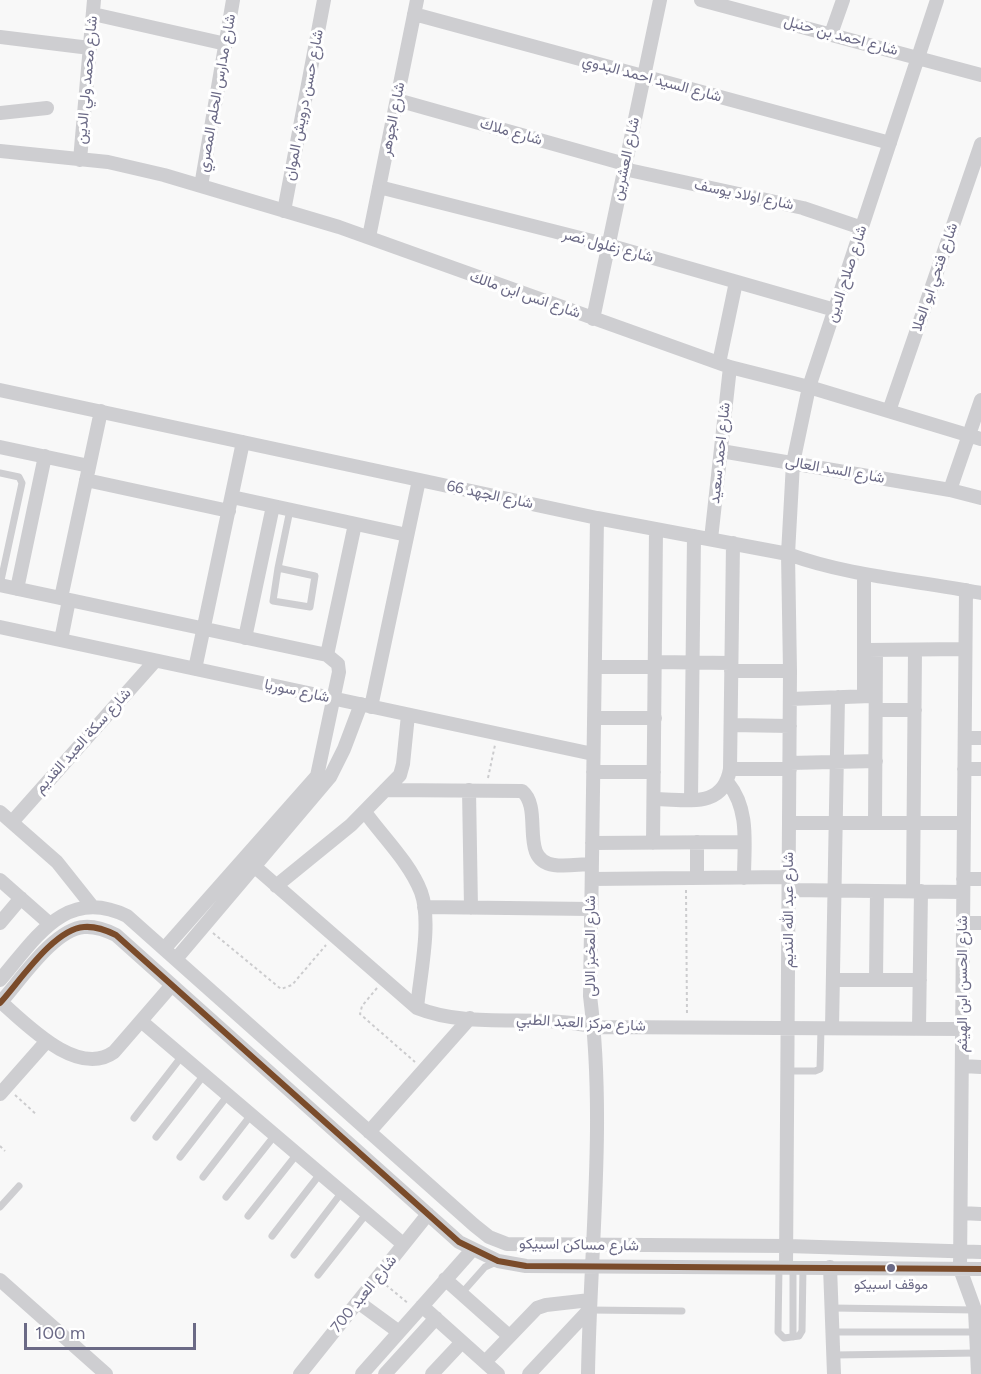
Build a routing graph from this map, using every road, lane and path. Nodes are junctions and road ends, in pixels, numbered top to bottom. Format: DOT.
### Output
graph roads {
  1 [pos="94,0"];
  2 [pos="233,0"];
  3 [pos="324,0"];
  4 [pos="660,0"];
  5 [pos="701,0"];
  6 [pos="843,0"];
  7 [pos="937,0"];
  8 [pos="751,6"];
  9 [pos="415,7"];
  10 [pos="93,14"];
  11 [pos="831,34"];
  12 [pos="0,38"];
  13 [pos="226,44"];
  14 [pos="90,48"];
  15 [pos="919,57"];
  16 [pos="981,75"];
  17 [pos="644,76"];
  18 [pos="397,100"];
  19 [pos="47,108"];
  20 [pos="0,113"];
  21 [pos="890,143"];
  22 [pos="981,144"];
  23 [pos="0,151"];
  24 [pos="80,160"];
  25 [pos="625,166"];
  26 [pos="201,186"];
  27 [pos="379,187"];
  28 [pos="284,211"];
  29 [pos="862,228"];
  30 [pos="369,237"];
  31 [pos="608,245"];
  32 [pos="736,282"];
  33 [pos="835,310"];
  34 [pos="593,319"];
  35 [pos="725,365"];
  36 [pos="809,387"];
  37 [pos="0,390"];
  38 [pos="981,400"];
  39 [pos="101,411"];
  40 [pos="889,411"];
  41 [pos="975,437"];
  42 [pos="243,442"];
  43 [pos="0,447"];
  44 [pos="721,451"];
  45 [pos="45,456"];
  46 [pos="793,463"];
  47 [pos="89,466"];
  48 [pos="0,472"];
  49 [pos="86,480"];
  50 [pos="419,480"];
  51 [pos="950,490"];
  52 [pos="981,498"];
  53 [pos="230,504"];
  54 [pos="273,506"];
  55 [pos="290,510"];
  56 [pos="597,518"];
  57 [pos="355,524"];
  58 [pos="656,529"];
  59 [pos="407,535"];
  60 [pos="694,536"];
  61 [pos="711,539"];
  62 [pos="733,543"];
  63 [pos="788,554"];
  64 [pos="278,568"];
  65 [pos="864,576"];
  66 [pos="0,585"];
  67 [pos="17,589"];
  68 [pos="966,590"];
  69 [pos="981,593"];
  70 [pos="65,599"];
  71 [pos="0,627"];
  72 [pos="204,629"];
  73 [pos="245,638"];
  74 [pos="61,640"];
  75 [pos="965,649"];
  76 [pos="870,650"];
  77 [pos="915,650"];
  78 [pos="327,655"];
  79 [pos="155,660"];
  80 [pos="693,662"];
  81 [pos="655,665"];
  82 [pos="595,667"];
  83 [pos="731,667"];
  84 [pos="195,669"];
  85 [pos="790,671"];
  86 [pos="870,696"];
  87 [pos="838,697"];
  88 [pos="334,699"];
  89 [pos="790,699"];
  90 [pos="366,706"];
  91 [pos="915,710"];
  92 [pos="876,711"];
  93 [pos="408,715"];
  94 [pos="594,718"];
  95 [pos="655,718"];
  96 [pos="731,725"];
  97 [pos="790,726"];
  98 [pos="498,734"];
  99 [pos="964,738"];
  100 [pos="981,738"];
  101 [pos="594,754"];
  102 [pos="876,761"];
  103 [pos="838,762"];
  104 [pos="790,766"];
  105 [pos="964,769"];
  106 [pos="981,769"];
  107 [pos="593,771"];
  108 [pos="654,772"];
  109 [pos="729,776"];
  110 [pos="385,790"];
  111 [pos="469,790"];
  112 [pos="485,790"];
  113 [pos="654,799"];
  114 [pos="691,799"];
  115 [pos="364,812"];
  116 [pos="3,816"];
  117 [pos="789,823"];
  118 [pos="837,823"];
  119 [pos="875,823"];
  120 [pos="914,823"];
  121 [pos="964,823"];
  122 [pos="697,842"];
  123 [pos="744,842"];
  124 [pos="592,843"];
  125 [pos="653,843"];
  126 [pos="592,864"];
  127 [pos="254,866"];
  128 [pos="692,878"];
  129 [pos="744,878"];
  130 [pos="592,879"];
  131 [pos="981,879"];
  132 [pos="0,880"];
  133 [pos="789,884"];
  134 [pos="963,885"];
  135 [pos="276,886"];
  136 [pos="837,891"];
  137 [pos="877,891"];
  138 [pos="917,891"];
  139 [pos="21,898"];
  140 [pos="92,906"];
  141 [pos="424,907"];
  142 [pos="471,908"];
  143 [pos="591,909"];
  144 [pos="963,922"];
  145 [pos="0,923"];
  146 [pos="981,923"];
  147 [pos="50,924"];
  148 [pos="205,925"];
  149 [pos="334,936"];
  150 [pos="164,949"];
  151 [pos="176,959"];
  152 [pos="1,978"];
  153 [pos="384,980"];
  154 [pos="834,980"];
  155 [pos="876,980"];
  156 [pos="920,980"];
  157 [pos="172,985"];
  158 [pos="1,1002"];
  159 [pos="417,1008"];
  160 [pos="470,1018"];
  161 [pos="141,1021"];
  162 [pos="595,1027"];
  163 [pos="687,1028"];
  164 [pos="788,1028"];
  165 [pos="827,1028"];
  166 [pos="919,1029"];
  167 [pos="962,1029"];
  168 [pos="46,1042"];
  169 [pos="182,1056"];
  170 [pos="962,1066"];
  171 [pos="981,1066"];
  172 [pos="424,1070"];
  173 [pos="788,1071"];
  174 [pos="204,1074"];
  175 [pos="3,1090"];
  176 [pos="228,1095"];
  177 [pos="251,1114"];
  178 [pos="37,1115"];
  179 [pos="134,1118"];
  180 [pos="369,1132"];
  181 [pos="275,1134"];
  182 [pos="156,1137"];
  183 [pos="0,1146"];
  184 [pos="5,1150"];
  185 [pos="297,1154"];
  186 [pos="180,1157"];
  187 [pos="320,1174"];
  188 [pos="203,1177"];
  189 [pos="19,1186"];
  190 [pos="342,1192"];
  191 [pos="226,1197"];
  192 [pos="0,1207"];
  193 [pos="367,1213"];
  194 [pos="961,1213"];
  195 [pos="428,1214"];
  196 [pos="981,1214"];
  197 [pos="248,1216"];
  198 [pos="272,1236"];
  199 [pos="403,1244"];
  200 [pos="594,1246"];
  201 [pos="787,1246"];
  202 [pos="471,1250"];
  203 [pos="960,1252"];
  204 [pos="981,1253"];
  205 [pos="294,1254"];
  206 [pos="498,1261"];
  207 [pos="593,1266"];
  208 [pos="790,1267"];
  209 [pos="830,1267"];
  210 [pos="960,1269"];
  211 [pos="981,1269"];
  212 [pos="318,1275"];
  213 [pos="377,1278"];
  214 [pos="446,1279"];
  215 [pos="0,1280"];
  216 [pos="461,1294"];
  217 [pos="358,1302"];
  218 [pos="589,1305"];
  219 [pos="420,1308"];
  220 [pos="832,1308"];
  221 [pos="975,1310"];
  222 [pos="682,1311"];
  223 [pos="436,1318"];
  224 [pos="399,1332"];
  225 [pos="832,1332"];
  226 [pos="978,1332"];
  227 [pos="509,1336"];
  228 [pos="462,1342"];
  229 [pos="978,1353"];
  230 [pos="833,1355"];
  231 [pos="485,1362"];
  232 [pos="440,1371"];
  233 [pos="306,1372"];
  234 [pos="106,1374"];
  235 [pos="362,1374"];
  236 [pos="385,1374"];
  237 [pos="498,1374"];
  238 [pos="529,1374"];
  239 [pos="588,1374"];
  240 [pos="834,1374"];
  241 [pos="978,1374"];
  1 -- 10 [label="street, شارع محمد ولي الدين"];
  2 -- 13 [label="street, شارع مدارس الحلم المصري"];
  3 -- 28 [label="street, شارع حسن درويش الموان"];
  4 -- 17 [label="street, شارع العشرين"];
  5 -- 8 [label="street, شارع احمد بن حنبل"];
  6 -- 11 [label="street"];
  7 -- 15 [label="street, شارع صلاح الدين"];
  8 -- 11 [label="street, شارع احمد بن حنبل"];
  9 -- 17 [label="street, شارع السيد احمد البدوي"];
  9 -- 18 [label="street, شارع الجوهر"];
  10 -- 13 [label="street"];
  10 -- 14 [label="street, شارع محمد ولي الدين"];
  11 -- 15 [label="street, شارع احمد بن حنبل"];
  12 -- 14 [label="street"];
  13 -- 26 [label="street, شارع مدارس الحلم المصري"];
  14 -- 24 [label="street, شارع محمد ولي الدين"];
  15 -- 16 [label="street, شارع احمد بن حنبل"];
  15 -- 21 [label="street, شارع صلاح الدين"];
  17 -- 21 [label="street, شارع السيد احمد البدوي"];
  17 -- 25 [label="street, شارع العشرين"];
  18 -- 25 [label="street, شارع ملاك"];
  18 -- 27 [label="street, شارع الجوهر"];
  19 -- 20 [label="street"];
  21 -- 29 [label="street, شارع صلاح الدين"];
  22 -- 40 [label="street, شارع فتحي ابو العلا"];
  23 -- 24 [label="street, شارع انس ابن مالك"];
  24 -- 26 [label="street, شارع انس ابن مالك"];
  25 -- 29 [label="street, شارع اولاد يوسف"];
  25 -- 31 [label="street, شارع العشرين"];
  26 -- 28 [label="street, شارع انس ابن مالك"];
  27 -- 30 [label="street, شارع الجوهر"];
  27 -- 31 [label="street, شارع زغلول نصر"];
  28 -- 30 [label="street, شارع انس ابن مالك"];
  29 -- 33 [label="street, شارع صلاح الدين"];
  30 -- 34 [label="street, شارع انس ابن مالك"];
  31 -- 32 [label="street, شارع زغلول نصر"];
  31 -- 34 [label="street, شارع العشرين"];
  32 -- 33 [label="street, شارع زغلول نصر"];
  32 -- 35 [label="street, شارع احمد سعيد"];
  33 -- 36 [label="street, شارع صلاح الدين"];
  34 -- 35 [label="street, شارع انس ابن مالك"];
  35 -- 36 [label="street, شارع انس ابن مالك"];
  35 -- 44 [label="street, شارع احمد سعيد"];
  36 -- 40 [label="street, شارع انس ابن مالك"];
  36 -- 46 [label="street, شارع صلاح الدين"];
  37 -- 39 [label="street, شارع الجهد 66"];
  38 -- 41 [label="street"];
  39 -- 42 [label="street, شارع الجهد 66"];
  39 -- 47 [label="street"];
  40 -- 41 [label="street, شارع انس ابن مالك"];
  41 -- 51 [label="street"];
  42 -- 50 [label="street, شارع الجهد 66"];
  42 -- 53 [label="street"];
  43 -- 45 [label="street"];
  44 -- 46 [label="street, شارع السد العالى"];
  44 -- 61 [label="street, شارع احمد سعيد"];
  45 -- 47 [label="street"];
  45 -- 67 [label="street"];
  46 -- 51 [label="street, شارع السد العالى"];
  46 -- 63 [label="street, شارع صلاح الدين"];
  47 -- 49 [label="street"];
  48 -- 66 [label="lane"];
  49 -- 53 [label="street"];
  49 -- 70 [label="street"];
  50 -- 56 [label="street, شارع الجهد 66"];
  50 -- 59 [label="street"];
  51 -- 52 [label="street, شارع السد العالى"];
  53 -- 54 [label="street"];
  53 -- 72 [label="street"];
  54 -- 55 [label="street"];
  54 -- 73 [label="street"];
  55 -- 57 [label="street"];
  55 -- 64 [label="lane"];
  56 -- 58 [label="street, شارع الجهد 66"];
  56 -- 82 [label="street, شارع المخبز الالى"];
  57 -- 59 [label="street"];
  57 -- 78 [label="street"];
  58 -- 60 [label="street, شارع الجهد 66"];
  58 -- 81 [label="street"];
  59 -- 90 [label="street"];
  60 -- 61 [label="street, شارع الجهد 66"];
  60 -- 80 [label="street"];
  61 -- 62 [label="street, شارع الجهد 66"];
  62 -- 63 [label="street, شارع الجهد 66"];
  62 -- 83 [label="street"];
  63 -- 65 [label="street, شارع الجهد 66"];
  63 -- 85 [label="street, شارع عبد الله النديم"];
  64 -- 64 [label="lane"];
  65 -- 68 [label="street, شارع الجهد 66"];
  65 -- 76 [label="street"];
  66 -- 67 [label="street"];
  67 -- 70 [label="street"];
  68 -- 69 [label="street, شارع الجهد 66"];
  68 -- 75 [label="street, شارع الحسن ابن الهيثم"];
  70 -- 72 [label="street"];
  70 -- 74 [label="street"];
  71 -- 74 [label="street, شارع سوريا"];
  72 -- 73 [label="street"];
  72 -- 84 [label="street"];
  73 -- 78 [label="street"];
  74 -- 79 [label="street, شارع سوريا"];
  75 -- 77 [label="street"];
  75 -- 99 [label="street, شارع الحسن ابن الهيثم"];
  76 -- 77 [label="street"];
  76 -- 86 [label="street"];
  77 -- 91 [label="street"];
  78 -- 88 [label="street"];
  79 -- 84 [label="street, شارع سوريا"];
  79 -- 116 [label="street, شارع سكة العبد القديم"];
  80 -- 81 [label="street"];
  80 -- 83 [label="street"];
  80 -- 114 [label="street"];
  81 -- 82 [label="street"];
  81 -- 95 [label="street"];
  82 -- 94 [label="street, شارع المخبز الالى"];
  83 -- 85 [label="street"];
  83 -- 96 [label="street"];
  84 -- 88 [label="street, شارع سوريا"];
  85 -- 89 [label="street, شارع عبد الله النديم"];
  86 -- 87 [label="street"];
  86 -- 92 [label="street"];
  87 -- 89 [label="street"];
  87 -- 103 [label="street"];
  88 -- 90 [label="street, شارع سوريا"];
  88 -- 150 [label="street"];
  89 -- 97 [label="street, شارع عبد الله النديم"];
  90 -- 93 [label="street, شارع سوريا"];
  90 -- 127 [label="street"];
  91 -- 92 [label="street"];
  91 -- 120 [label="street"];
  92 -- 102 [label="street"];
  93 -- 98 [label="street, شارع سوريا"];
  93 -- 110 [label="street"];
  94 -- 95 [label="street"];
  94 -- 101 [label="street, شارع المخبز الالى"];
  95 -- 108 [label="street"];
  96 -- 97 [label="street"];
  96 -- 109 [label="street"];
  97 -- 104 [label="street, شارع عبد الله النديم"];
  98 -- 101 [label="street, شارع سوريا"];
  98 -- 112 [label="path"];
  99 -- 100 [label="street"];
  99 -- 105 [label="street, شارع الحسن ابن الهيثم"];
  101 -- 107 [label="street, شارع المخبز الالى"];
  102 -- 103 [label="street"];
  102 -- 119 [label="street"];
  103 -- 104 [label="street"];
  103 -- 118 [label="street"];
  104 -- 109 [label="street"];
  104 -- 117 [label="street, شارع عبد الله النديم"];
  105 -- 106 [label="street"];
  105 -- 121 [label="street, شارع الحسن ابن الهيثم"];
  107 -- 108 [label="street"];
  107 -- 124 [label="street, شارع المخبز الالى"];
  108 -- 113 [label="street"];
  109 -- 114 [label="street"];
  109 -- 123 [label="street"];
  110 -- 111 [label="street"];
  110 -- 115 [label="street"];
  111 -- 112 [label="street"];
  111 -- 142 [label="street"];
  112 -- 126 [label="street"];
  113 -- 114 [label="street"];
  113 -- 125 [label="street"];
  115 -- 135 [label="street"];
  115 -- 141 [label="street"];
  116 -- 140 [label="street"];
  117 -- 118 [label="street"];
  117 -- 133 [label="street, شارع عبد الله النديم"];
  118 -- 119 [label="street"];
  118 -- 136 [label="street"];
  119 -- 120 [label="street"];
  120 -- 121 [label="street"];
  120 -- 138 [label="street"];
  121 -- 134 [label="street, شارع الحسن ابن الهيثم"];
  122 -- 123 [label="street"];
  122 -- 125 [label="street"];
  122 -- 128 [label="street"];
  123 -- 129 [label="street"];
  124 -- 125 [label="street"];
  124 -- 126 [label="street, شارع المخبز الالى"];
  126 -- 130 [label="street, شارع المخبز الالى"];
  127 -- 135 [label="street, شارع مركز العبد الطبي"];
  127 -- 148 [label="street"];
  128 -- 129 [label="street"];
  128 -- 130 [label="street"];
  128 -- 163 [label="path"];
  129 -- 133 [label="street"];
  130 -- 143 [label="street, شارع المخبز الالى"];
  131 -- 134 [label="street"];
  132 -- 139 [label="street"];
  133 -- 136 [label="street"];
  133 -- 164 [label="street, شارع عبد الله النديم"];
  134 -- 138 [label="street"];
  134 -- 144 [label="street, شارع الحسن ابن الهيثم"];
  135 -- 149 [label="street, شارع مركز العبد الطبي"];
  136 -- 137 [label="street"];
  136 -- 154 [label="street"];
  137 -- 138 [label="street"];
  137 -- 155 [label="street"];
  138 -- 156 [label="street"];
  139 -- 145 [label="street"];
  139 -- 147 [label="street"];
  140 -- 147 [label="street"];
  140 -- 150 [label="street, شارع مساكن اسبيكو"];
  141 -- 142 [label="street"];
  141 -- 159 [label="street"];
  142 -- 143 [label="street"];
  143 -- 162 [label="street, شارع المخبز الالى"];
  144 -- 146 [label="street"];
  144 -- 167 [label="street, شارع الحسن ابن الهيثم"];
  147 -- 152 [label="street"];
  148 -- 149 [label="path"];
  148 -- 151 [label="street"];
  149 -- 153 [label="street, شارع مركز العبد الطبي"];
  150 -- 151 [label="street, شارع مساكن اسبيكو"];
  151 -- 180 [label="street, شارع مساكن اسبيكو"];
  153 -- 159 [label="street, شارع مركز العبد الطبي"];
  153 -- 172 [label="path"];
  154 -- 155 [label="street"];
  154 -- 165 [label="street"];
  155 -- 156 [label="street"];
  156 -- 166 [label="street"];
  157 -- 158 [label="street"];
  157 -- 161 [label="street"];
  157 -- 195 [label="street, شارع مساكن اسبيكو"];
  158 -- 168 [label="street"];
  159 -- 160 [label="street, شارع مركز العبد الطبي"];
  160 -- 162 [label="street, شارع مركز العبد الطبي"];
  160 -- 172 [label="street"];
  161 -- 168 [label="street"];
  161 -- 169 [label="street"];
  162 -- 163 [label="street, شارع مركز العبد الطبي"];
  162 -- 200 [label="street, شارع المخبز الالى"];
  163 -- 164 [label="street, شارع مركز العبد الطبي"];
  164 -- 165 [label="street, شارع مركز العبد الطبي"];
  164 -- 173 [label="street, شارع عبد الله النديم"];
  165 -- 166 [label="street, شارع مركز العبد الطبي"];
  165 -- 173 [label="lane"];
  166 -- 167 [label="street, شارع مركز العبد الطبي"];
  167 -- 170 [label="street, شارع الحسن ابن الهيثم"];
  168 -- 175 [label="street"];
  169 -- 174 [label="street"];
  169 -- 179 [label="lane"];
  170 -- 171 [label="street"];
  170 -- 194 [label="street, شارع الحسن ابن الهيثم"];
  172 -- 180 [label="street"];
  173 -- 201 [label="street, شارع عبد الله النديم"];
  174 -- 176 [label="street"];
  174 -- 182 [label="lane"];
  175 -- 178 [label="path"];
  176 -- 177 [label="street"];
  176 -- 186 [label="lane"];
  177 -- 181 [label="street"];
  177 -- 188 [label="lane"];
  180 -- 200 [label="street, شارع مساكن اسبيكو"];
  181 -- 185 [label="street"];
  181 -- 191 [label="lane"];
  183 -- 184 [label="path"];
  185 -- 187 [label="street"];
  185 -- 197 [label="lane"];
  187 -- 190 [label="street"];
  187 -- 198 [label="lane"];
  189 -- 192 [label="lane"];
  190 -- 193 [label="street"];
  190 -- 205 [label="lane"];
  193 -- 199 [label="street"];
  193 -- 212 [label="lane"];
  194 -- 196 [label="street"];
  194 -- 203 [label="street, شارع الحسن ابن الهيثم"];
  195 -- 199 [label="street, شارع العبد 700"];
  195 -- 202 [label="street, شارع مساكن اسبيكو"];
  199 -- 213 [label="street, شارع العبد 700"];
  200 -- 201 [label="street, شارع مساكن اسبيكو"];
  200 -- 207 [label="street, شارع المخبز الالى"];
  201 -- 203 [label="street, شارع مساكن اسبيكو"];
  201 -- 208 [label="street, شارع عبد الله النديم"];
  202 -- 206 [label="street, شارع مساكن اسبيكو"];
  202 -- 214 [label="street"];
  203 -- 204 [label="street, شارع مساكن اسبيكو"];
  203 -- 210 [label="street, شارع الحسن ابن الهيثم"];
  206 -- 207 [label="street, شارع مساكن اسبيكو"];
  206 -- 216 [label="lane"];
  207 -- 208 [label="street, شارع مساكن اسبيكو"];
  207 -- 218 [label="street, شارع المخبز الالى"];
  208 -- 208 [label="lane"];
  208 -- 209 [label="street, شارع مساكن اسبيكو"];
  209 -- 210 [label="street, شارع مساكن اسبيكو"];
  209 -- 220 [label="street"];
  210 -- 211 [label="street, شارع مساكن اسبيكو"];
  210 -- 221 [label="street, شارع الحسن ابن الهيثم"];
  213 -- 217 [label="street, شارع العبد 700"];
  213 -- 219 [label="path"];
  214 -- 216 [label="street"];
  214 -- 219 [label="street"];
  215 -- 234 [label="street"];
  216 -- 227 [label="street"];
  217 -- 224 [label="street"];
  217 -- 233 [label="street, شارع العبد 700"];
  218 -- 222 [label="lane"];
  218 -- 227 [label="street"];
  218 -- 238 [label="street"];
  218 -- 239 [label="street, شارع المخبز الالى"];
  219 -- 223 [label="street"];
  219 -- 224 [label="street"];
  220 -- 221 [label="lane"];
  220 -- 225 [label="street"];
  221 -- 226 [label="street, شارع الحسن ابن الهيثم"];
  223 -- 228 [label="street"];
  223 -- 236 [label="street"];
  224 -- 235 [label="street"];
  225 -- 226 [label="lane"];
  225 -- 230 [label="street"];
  226 -- 229 [label="street, شارع الحسن ابن الهيثم"];
  227 -- 231 [label="street"];
  228 -- 231 [label="street"];
  228 -- 232 [label="street"];
  229 -- 230 [label="lane"];
  229 -- 241 [label="street, شارع الحسن ابن الهيثم"];
  230 -- 240 [label="street"];
  231 -- 237 [label="street"];
}
